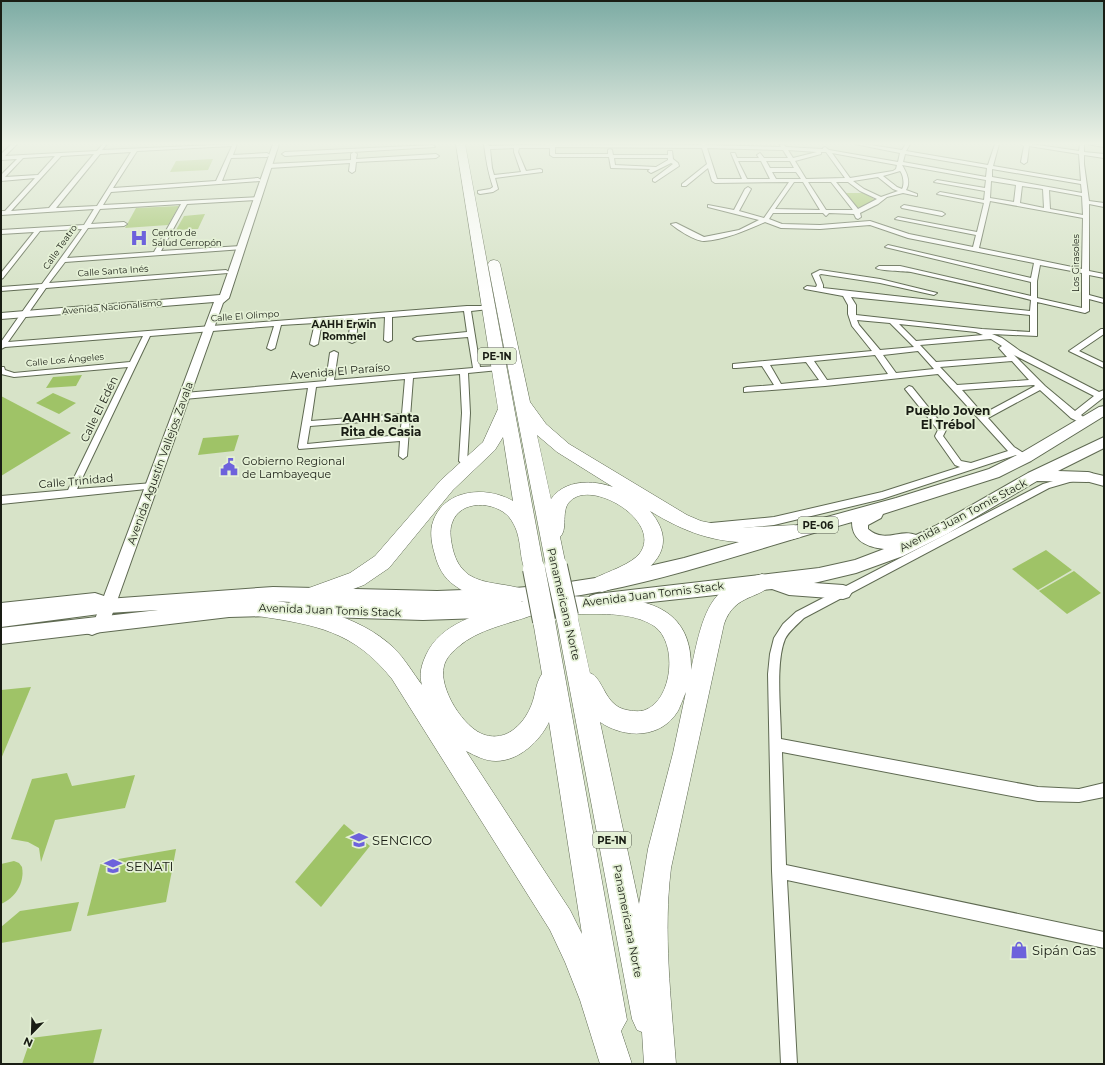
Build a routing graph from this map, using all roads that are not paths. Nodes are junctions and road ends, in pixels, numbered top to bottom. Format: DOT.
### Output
graph roads {
  1 [pos="23,194"];
  2 [pos="64,194"];
  3 [pos="108,194"];
  4 [pos="256,194"];
  5 [pos="257,194"];
  6 [pos="469,194"];
  7 [pos="480,194"];
  8 [pos="746,194"];
  9 [pos="783,194"];
  10 [pos="814,194"];
  11 [pos="843,194"];
  12 [pos="870,194"];
  13 [pos="893,194"];
  14 [pos="911,194"];
  15 [pos="940,194"];
  16 [pos="987,194"];
  17 [pos="1018,194"];
  18 [pos="1046,194"];
  19 [pos="1067,194"];
  20 [pos="1085,194"];
  21 [pos="915,195"];
  22 [pos="952,196"];
  23 [pos="255,198"];
  24 [pos="881,199"];
  25 [pos="1086,199"];
  26 [pos="987,201"];
  27 [pos="185,202"];
  28 [pos="949,202"];
  29 [pos="1017,204"];
  30 [pos="1104,205"];
  31 [pos="710,206"];
  32 [pos="904,207"];
  33 [pos="98,208"];
  34 [pos="946,208"];
  35 [pos="51,210"];
  36 [pos="1047,210"];
  37 [pos="770,211"];
  38 [pos="824,211"];
  39 [pos="736,212"];
  40 [pos="858,212"];
  41 [pos="4,213"];
  42 [pos="942,214"];
  43 [pos="1085,218"];
  44 [pos="766,219"];
  45 [pos="898,219"];
  46 [pos="870,223"];
  47 [pos="124,224"];
  48 [pos="674,224"];
  49 [pos="834,225"];
  50 [pos="938,226"];
  51 [pos="86,227"];
  52 [pos="38,230"];
  53 [pos="1,232"];
  54 [pos="979,234"];
  55 [pos="888,247"];
  56 [pos="238,248"];
  57 [pos="976,249"];
  58 [pos="157,253"];
  59 [pos="62,260"];
  60 [pos="1037,262"];
  61 [pos="879,268"];
  62 [pos="905,269"];
  63 [pos="226,272"];
  64 [pos="1084,272"];
  65 [pos="1104,276"];
  66 [pos="1,277"];
  67 [pos="880,281"];
  68 [pos="1034,281"];
  69 [pos="45,285"];
  70 [pos="937,285"];
  71 [pos="1,288"];
  72 [pos="807,288"];
  73 [pos="819,290"];
  74 [pos="846,294"];
  75 [pos="1085,296"];
  76 [pos="220,299"];
  77 [pos="1034,299"];
  78 [pos="1104,301"];
  79 [pos="931,303"];
  80 [pos="489,307"];
  81 [pos="467,308"];
  82 [pos="1034,313"];
  83 [pos="24,314"];
  84 [pos="389,314"];
  85 [pos="1,316"];
  86 [pos="355,317"];
  87 [pos="854,317"];
  88 [pos="319,320"];
  89 [pos="891,320"];
  90 [pos="278,323"];
  91 [pos="209,329"];
  92 [pos="978,330"];
  93 [pos="1104,331"];
  94 [pos="148,334"];
  95 [pos="471,334"];
  96 [pos="992,336"];
  97 [pos="418,339"];
  98 [pos="388,340"];
  99 [pos="352,341"];
  100 [pos="314,344"];
  101 [pos="2,346"];
  102 [pos="917,346"];
  103 [pos="271,348"];
  104 [pos="334,352"];
  105 [pos="877,354"];
  106 [pos="1014,359"];
  107 [pos="809,360"];
  108 [pos="133,364"];
  109 [pos="765,364"];
  110 [pos="736,366"];
  111 [pos="1104,366"];
  112 [pos="499,368"];
  113 [pos="936,368"];
  114 [pos="1,370"];
  115 [pos="477,370"];
  116 [pos="464,371"];
  117 [pos="410,376"];
  118 [pos="894,376"];
  119 [pos="330,383"];
  120 [pos="825,383"];
  121 [pos="1039,384"];
  122 [pos="312,385"];
  123 [pos="779,387"];
  124 [pos="954,388"];
  125 [pos="909,389"];
  126 [pos="747,390"];
  127 [pos="184,396"];
  128 [pos="521,397"];
  129 [pos="1103,400"];
  130 [pos="506,409"];
  131 [pos="406,416"];
  132 [pos="982,418"];
  133 [pos="1079,419"];
  134 [pos="305,424"];
  135 [pos="405,438"];
  136 [pos="1104,442"];
  137 [pos="1022,455"];
  138 [pos="403,456"];
  139 [pos="464,461"];
  140 [pos="973,467"];
  141 [pos="994,473"];
  142 [pos="1104,476"];
  143 [pos="1033,477"];
  144 [pos="1087,477"];
  145 [pos="1104,481"];
  146 [pos="153,486"];
  147 [pos="71,493"];
  148 [pos="1,500"];
  149 [pos="897,504"];
  150 [pos="825,509"];
  151 [pos="844,518"];
  152 [pos="796,526"];
  153 [pos="526,529"];
  154 [pos="941,530"];
  155 [pos="551,547"];
  156 [pos="765,582"];
  157 [pos="602,584"];
  158 [pos="843,592"];
  159 [pos="314,595"];
  160 [pos="107,606"];
  161 [pos="258,607"];
  162 [pos="541,609"];
  163 [pos="1,610"];
  164 [pos="1,619"];
  165 [pos="101,624"];
  166 [pos="1,636"];
  167 [pos="1,641"];
  168 [pos="579,670"];
  169 [pos="551,673"];
  170 [pos="775,744"];
  171 [pos="1104,790"];
  172 [pos="779,871"];
  173 [pos="1104,940"];
  174 [pos="618,1064"];
  175 [pos="657,1064"];
  176 [pos="660,1064"];
  177 [pos="789,1064"];
  1 -- 41 [label="street"];
  2 -- 35 [label="street"];
  3 -- 33 [label="street, Calle Teatro"];
  4 -- 23 [label="street, Avenida Agustín Vallejos Zavala"];
  5 -- 23 [label="street, Avenida Agustín Vallejos Zavala"];
  6 -- 80 [label="highway, Panamericana Norte / PE-1N"];
  7 -- 128 [label="highway, Panamericana Norte / PE-1N"];
  8 -- 39 [label="street"];
  9 -- 37 [label="street"];
  10 -- 38 [label="street"];
  11 -- 40 [label="street"];
  12 -- 24 [label="street"];
  13 -- 24 [label="street"];
  14 -- 21 [label="street"];
  15 -- 22 [label="street"];
  16 -- 26 [label="street"];
  17 -- 29 [label="street"];
  18 -- 36 [label="street"];
  19 -- 25 [label="street"];
  20 -- 25 [label="street, Los Girasoles"];
  22 -- 26 [label="street"];
  22 -- 28 [label="street"];
  23 -- 27 [label="street"];
  23 -- 56 [label="street, Avenida Agustín Vallejos Zavala"];
  24 -- 40 [label="street"];
  25 -- 30 [label="street"];
  25 -- 43 [label="street, Los Girasoles"];
  26 -- 29 [label="street"];
  26 -- 54 [label="street"];
  27 -- 33 [label="street"];
  27 -- 58 [label="street"];
  29 -- 36 [label="street"];
  31 -- 39 [label="street"];
  32 -- 42 [label="street"];
  33 -- 35 [label="street"];
  33 -- 51 [label="street, Calle Teatro"];
  34 -- 42 [label="street"];
  35 -- 41 [label="street"];
  36 -- 43 [label="street"];
  37 -- 38 [label="street"];
  37 -- 44 [label="street"];
  38 -- 40 [label="street"];
  38 -- 49 [label="street"];
  39 -- 44 [label="street"];
  40 -- 46 [label="street"];
  42 -- 50 [label="street"];
  43 -- 64 [label="street, Los Girasoles"];
  44 -- 48 [label="street"];
  44 -- 49 [label="street"];
  45 -- 50 [label="street"];
  46 -- 49 [label="street"];
  46 -- 57 [label="street"];
  47 -- 51 [label="street"];
  50 -- 54 [label="street"];
  51 -- 52 [label="street"];
  51 -- 59 [label="street, Calle Teatro"];
  52 -- 53 [label="street"];
  52 -- 66 [label="street"];
  54 -- 57 [label="street"];
  55 -- 68 [label="street"];
  56 -- 58 [label="street"];
  56 -- 63 [label="street, Avenida Agustín Vallejos Zavala"];
  56 -- 76 [label="street, Avenida Agustín Vallejos Zavala"];
  57 -- 60 [label="street"];
  58 -- 59 [label="street"];
  59 -- 69 [label="street, Calle Teatro"];
  60 -- 64 [label="street"];
  60 -- 68 [label="street"];
  61 -- 62 [label="street"];
  62 -- 67 [label="street"];
  62 -- 70 [label="street"];
  63 -- 69 [label="street, Calle Santa Inés"];
  63 -- 76 [label="street, Avenida Agustín Vallejos Zavala"];
  64 -- 65 [label="street"];
  64 -- 75 [label="street, Los Girasoles"];
  67 -- 70 [label="street"];
  67 -- 73 [label="street"];
  68 -- 77 [label="street"];
  69 -- 71 [label="street, Calle Santa Inés"];
  69 -- 83 [label="street, Calle Teatro"];
  70 -- 77 [label="street"];
  70 -- 79 [label="street"];
  72 -- 73 [label="street"];
  73 -- 74 [label="street"];
  74 -- 79 [label="street"];
  74 -- 87 [label="street"];
  75 -- 77 [label="street, Los Girasoles"];
  75 -- 78 [label="street"];
  76 -- 83 [label="street, Avenida Nacionalismo"];
  76 -- 91 [label="street, Avenida Agustín Vallejos Zavala"];
  77 -- 82 [label="street"];
  79 -- 82 [label="street"];
  80 -- 81 [label="street, Calle El Olimpo"];
  80 -- 112 [label="highway, Panamericana Norte / PE-1N"];
  81 -- 84 [label="street, Calle El Olimpo"];
  81 -- 95 [label="street"];
  82 -- 92 [label="street"];
  83 -- 85 [label="street, Avenida Nacionalismo"];
  83 -- 101 [label="street"];
  84 -- 86 [label="street, Calle El Olimpo"];
  84 -- 98 [label="street"];
  86 -- 88 [label="street, Calle El Olimpo"];
  86 -- 99 [label="street"];
  87 -- 89 [label="street"];
  87 -- 105 [label="street"];
  88 -- 90 [label="street, Calle El Olimpo"];
  88 -- 100 [label="street"];
  89 -- 92 [label="street"];
  89 -- 102 [label="street"];
  90 -- 91 [label="street, Calle El Olimpo"];
  90 -- 103 [label="street"];
  91 -- 94 [label="street, Calle El Olimpo"];
  91 -- 127 [label="street, Avenida Agustín Vallejos Zavala"];
  92 -- 96 [label="street"];
  93 -- 111 [label="street"];
  94 -- 101 [label="street, Calle El Olimpo"];
  94 -- 108 [label="street, Calle El Edén"];
  95 -- 97 [label="street"];
  95 -- 115 [label="street"];
  96 -- 102 [label="street"];
  96 -- 106 [label="street"];
  96 -- 129 [label="street"];
  102 -- 105 [label="street"];
  102 -- 113 [label="street"];
  104 -- 119 [label="street"];
  105 -- 107 [label="street"];
  105 -- 118 [label="street"];
  106 -- 113 [label="street"];
  106 -- 121 [label="street"];
  107 -- 109 [label="street"];
  107 -- 120 [label="street"];
  108 -- 114 [label="street, Calle Los Ángeles"];
  108 -- 147 [label="street, Calle El Edén"];
  109 -- 110 [label="street"];
  109 -- 123 [label="street"];
  112 -- 115 [label="street, Avenida El Paraíso"];
  112 -- 130 [label="highway, Panamericana Norte / PE-1N"];
  113 -- 118 [label="street"];
  113 -- 124 [label="street"];
  115 -- 116 [label="street, Avenida El Paraíso"];
  116 -- 117 [label="street, Avenida El Paraíso"];
  116 -- 139 [label="street"];
  117 -- 119 [label="street, Avenida El Paraíso"];
  117 -- 131 [label="street"];
  118 -- 120 [label="street"];
  119 -- 122 [label="street, Avenida El Paraíso"];
  120 -- 123 [label="street"];
  121 -- 124 [label="street"];
  121 -- 132 [label="street"];
  121 -- 133 [label="street"];
  122 -- 127 [label="street, Avenida El Paraíso"];
  122 -- 134 [label="street"];
  123 -- 126 [label="street"];
  124 -- 132 [label="street"];
  125 -- 140 [label="street"];
  127 -- 146 [label="street, Avenida Agustín Vallejos Zavala"];
  128 -- 152 [label="highway"];
  128 -- 155 [label="highway, Panamericana Norte / PE-1N"];
  129 -- 133 [label="main road, Avenida Juan Tomis Stack / PE-06"];
  130 -- 153 [label="highway, Panamericana Norte / PE-1N"];
  130 -- 159 [label="highway"];
  131 -- 134 [label="street"];
  131 -- 135 [label="street"];
  132 -- 137 [label="street"];
  133 -- 137 [label="main road, Avenida Juan Tomis Stack / PE-06"];
  134 -- 135 [label="street"];
  135 -- 138 [label="street"];
  136 -- 143 [label="main road, Avenida Juan Tomis Stack"];
  137 -- 140 [label="street, Avenida Juan Tomis Stack"];
  137 -- 141 [label="main road, Avenida Juan Tomis Stack / PE-06"];
  140 -- 141 [label="street"];
  140 -- 150 [label="street, Avenida Juan Tomis Stack"];
  141 -- 149 [label="main road, Avenida Juan Tomis Stack / PE-06"];
  142 -- 144 [label="street, Avenida Juan Tomis Stack"];
  143 -- 144 [label="main road"];
  143 -- 154 [label="main road, Avenida Juan Tomis Stack"];
  144 -- 145 [label="street"];
  144 -- 158 [label="street, Avenida Juan Tomis Stack"];
  146 -- 147 [label="street, Calle Trinidad"];
  146 -- 160 [label="street, Avenida Agustín Vallejos Zavala"];
  147 -- 148 [label="street, Calle Trinidad"];
  149 -- 151 [label="main road, Avenida Juan Tomis Stack / PE-06"];
  149 -- 154 [label="main road"];
  150 -- 151 [label="street"];
  150 -- 152 [label="street, Avenida Juan Tomis Stack"];
  151 -- 152 [label="main road, Avenida Juan Tomis Stack / PE-06"];
  152 -- 157 [label="main road, Avenida Juan Tomis Stack / PE-06"];
  153 -- 162 [label="highway, Panamericana Norte / PE-1N, bridge"];
  153 -- 162 [label="highway"];
  154 -- 156 [label="main road, Avenida Juan Tomis Stack"];
  155 -- 157 [label="highway"];
  155 -- 162 [label="highway, Panamericana Norte / PE-1N, bridge"];
  156 -- 158 [label="main road"];
  156 -- 162 [label="main road, Avenida Juan Tomis Stack"];
  156 -- 176 [label="highway"];
  157 -- 162 [label="main road, Avenida Juan Tomis Stack / PE-06"];
  158 -- 170 [label="street, Avenida Juan Tomis Stack"];
  159 -- 160 [label="main road, Avenida Juan Tomis Stack"];
  159 -- 162 [label="main road, Avenida Juan Tomis Stack"];
  160 -- 163 [label="street, Avenida Juan Tomis Stack"];
  160 -- 164 [label="main road, Avenida Juan Tomis Stack"];
  160 -- 165 [label="street, Avenida Agustín Vallejos Zavala"];
  161 -- 162 [label="main road, Avenida Juan Tomis Stack"];
  161 -- 165 [label="main road, Avenida Juan Tomis Stack"];
  161 -- 174 [label="highway"];
  162 -- 168 [label="highway, Panamericana Norte / PE-1N"];
  162 -- 168 [label="highway"];
  162 -- 169 [label="highway, Panamericana Norte / PE-1N"];
  162 -- 169 [label="highway"];
  165 -- 166 [label="main road, Avenida Juan Tomis Stack"];
  165 -- 167 [label="street, Avenida Juan Tomis Stack"];
  168 -- 175 [label="highway, Panamericana Norte / PE-1N"];
  169 -- 174 [label="highway, Panamericana Norte / PE-1N"];
  170 -- 171 [label="street"];
  170 -- 172 [label="street, Avenida Juan Tomis Stack"];
  172 -- 173 [label="street"];
  172 -- 177 [label="street, Avenida Juan Tomis Stack"];
}
